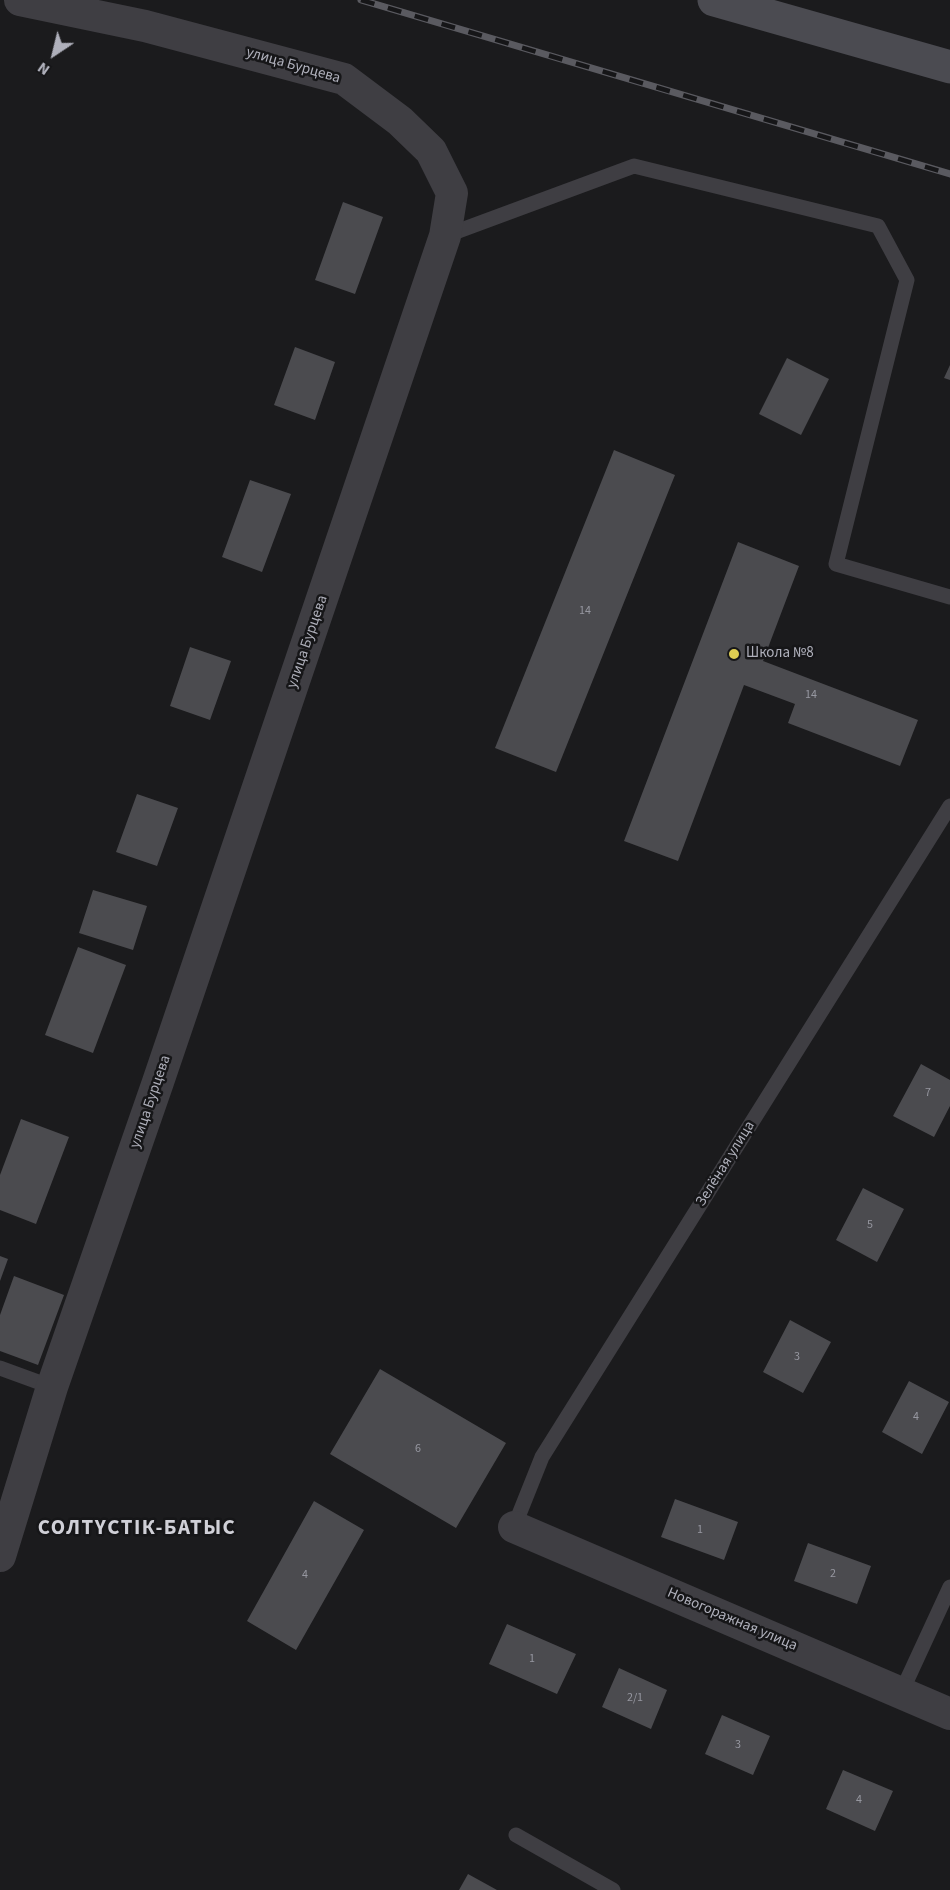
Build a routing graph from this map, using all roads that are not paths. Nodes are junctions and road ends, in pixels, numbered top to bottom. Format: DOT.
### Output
graph roads {
  1 [pos="20,0"];
  2 [pos="714,0"];
  3 [pos="950,67"];
  4 [pos="445,236"];
  5 [pos="950,597"];
  6 [pos="950,806"];
  7 [pos="0,1368"];
  8 [pos="52,1387"];
  9 [pos="514,1527"];
  10 [pos="0,1557"];
  11 [pos="950,1587"];
  12 [pos="901,1693"];
  13 [pos="950,1714"];
  14 [pos="516,1836"];
  15 [pos="613,1890"];
  1 -- 4 [label="street, улица Бурцева"];
  2 -- 3 [label="main road"];
  4 -- 5 [label="lane"];
  4 -- 8 [label="street, улица Бурцева"];
  6 -- 9 [label="lane, Зелёная улица"];
  7 -- 8 [label="lane"];
  8 -- 10 [label="street, улица Бурцева"];
  9 -- 12 [label="street, Новогоражная улица"];
  11 -- 12 [label="lane"];
  12 -- 13 [label="street, Новогоражная улица"];
  14 -- 15 [label="lane"];
}
